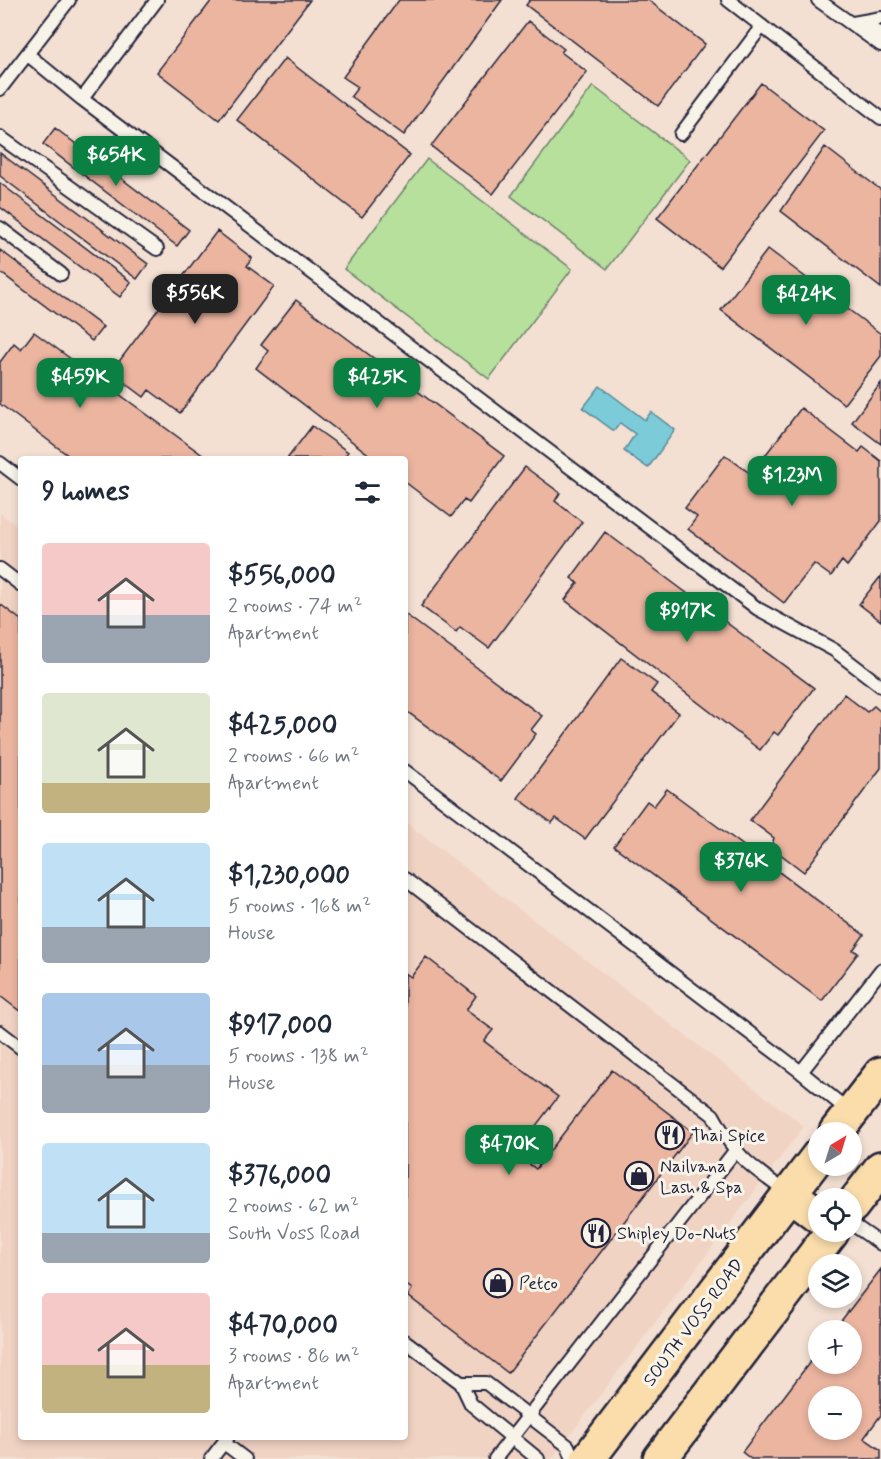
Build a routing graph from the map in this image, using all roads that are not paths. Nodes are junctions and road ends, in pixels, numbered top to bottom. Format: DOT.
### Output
graph roads {
  1 [pos="69,0"];
  2 [pos="157,0"];
  3 [pos="728,0"];
  4 [pos="818,0"];
  5 [pos="881,18"];
  6 [pos="849,23"];
  7 [pos="762,26"];
  8 [pos="881,33"];
  9 [pos="881,45"];
  10 [pos="27,54"];
  11 [pos="0,89"];
  12 [pos="82,99"];
  13 [pos="881,118"];
  14 [pos="681,135"];
  15 [pos="0,136"];
  16 [pos="0,228"];
  17 [pos="157,249"];
  18 [pos="61,274"];
  19 [pos="0,463"];
  20 [pos="18,477"];
  21 [pos="0,569"];
  22 [pos="18,583"];
  23 [pos="881,686"];
  24 [pos="408,773"];
  25 [pos="408,881"];
  26 [pos="881,970"];
  27 [pos="0,1032"];
  28 [pos="18,1046"];
  29 [pos="801,1072"];
  30 [pos="881,1074"];
  31 [pos="842,1122"];
  32 [pos="844,1122"];
  33 [pos="735,1151"];
  34 [pos="881,1168"];
  35 [pos="808,1170"];
  36 [pos="862,1193"];
  37 [pos="790,1194"];
  38 [pos="808,1208"];
  39 [pos="862,1231"];
  40 [pos="824,1242"];
  41 [pos="881,1244"];
  42 [pos="408,1343"];
  43 [pos="461,1383"];
  44 [pos="529,1415"];
  45 [pos="511,1439"];
  46 [pos="226,1440"];
  47 [pos="211,1459"];
  48 [pos="245,1459"];
  49 [pos="495,1459"];
  50 [pos="538,1459"];
  51 [pos="573,1459"];
  52 [pos="588,1459"];
  53 [pos="660,1459"];
  1 -- 10 [label="lane"];
  2 -- 12 [label="lane"];
  3 -- 7 [label="lane"];
  4 -- 6 [label="lane"];
  5 -- 6 [label="lane"];
  6 -- 8 [label="lane"];
  6 -- 9 [label="lane"];
  7 -- 13 [label="lane"];
  7 -- 14 [label="lane"];
  10 -- 11 [label="lane"];
  10 -- 12 [label="lane"];
  12 -- 23 [label="lane"];
  15 -- 17 [label="lane"];
  16 -- 18 [label="lane"];
  19 -- 20 [label="lane"];
  21 -- 22 [label="lane"];
  24 -- 29 [label="lane"];
  25 -- 33 [label="lane"];
  26 -- 29 [label="lane"];
  27 -- 28 [label="lane"];
  29 -- 31 [label="lane"];
  30 -- 32 [label="main road"];
  33 -- 37 [label="lane"];
  33 -- 44 [label="lane"];
  34 -- 36 [label="main road"];
  35 -- 37 [label="main road, SOUTH VOSS ROAD"];
  37 -- 38 [label="main road"];
  37 -- 52 [label="main road, SOUTH VOSS ROAD"];
  39 -- 41 [label="lane"];
  40 -- 53 [label="main road"];
  42 -- 43 [label="lane"];
  43 -- 44 [label="lane"];
  43 -- 45 [label="lane"];
  44 -- 45 [label="lane"];
  44 -- 51 [label="lane"];
  45 -- 49 [label="lane"];
  45 -- 50 [label="lane"];
  46 -- 47 [label="lane"];
  46 -- 48 [label="lane"];
}
